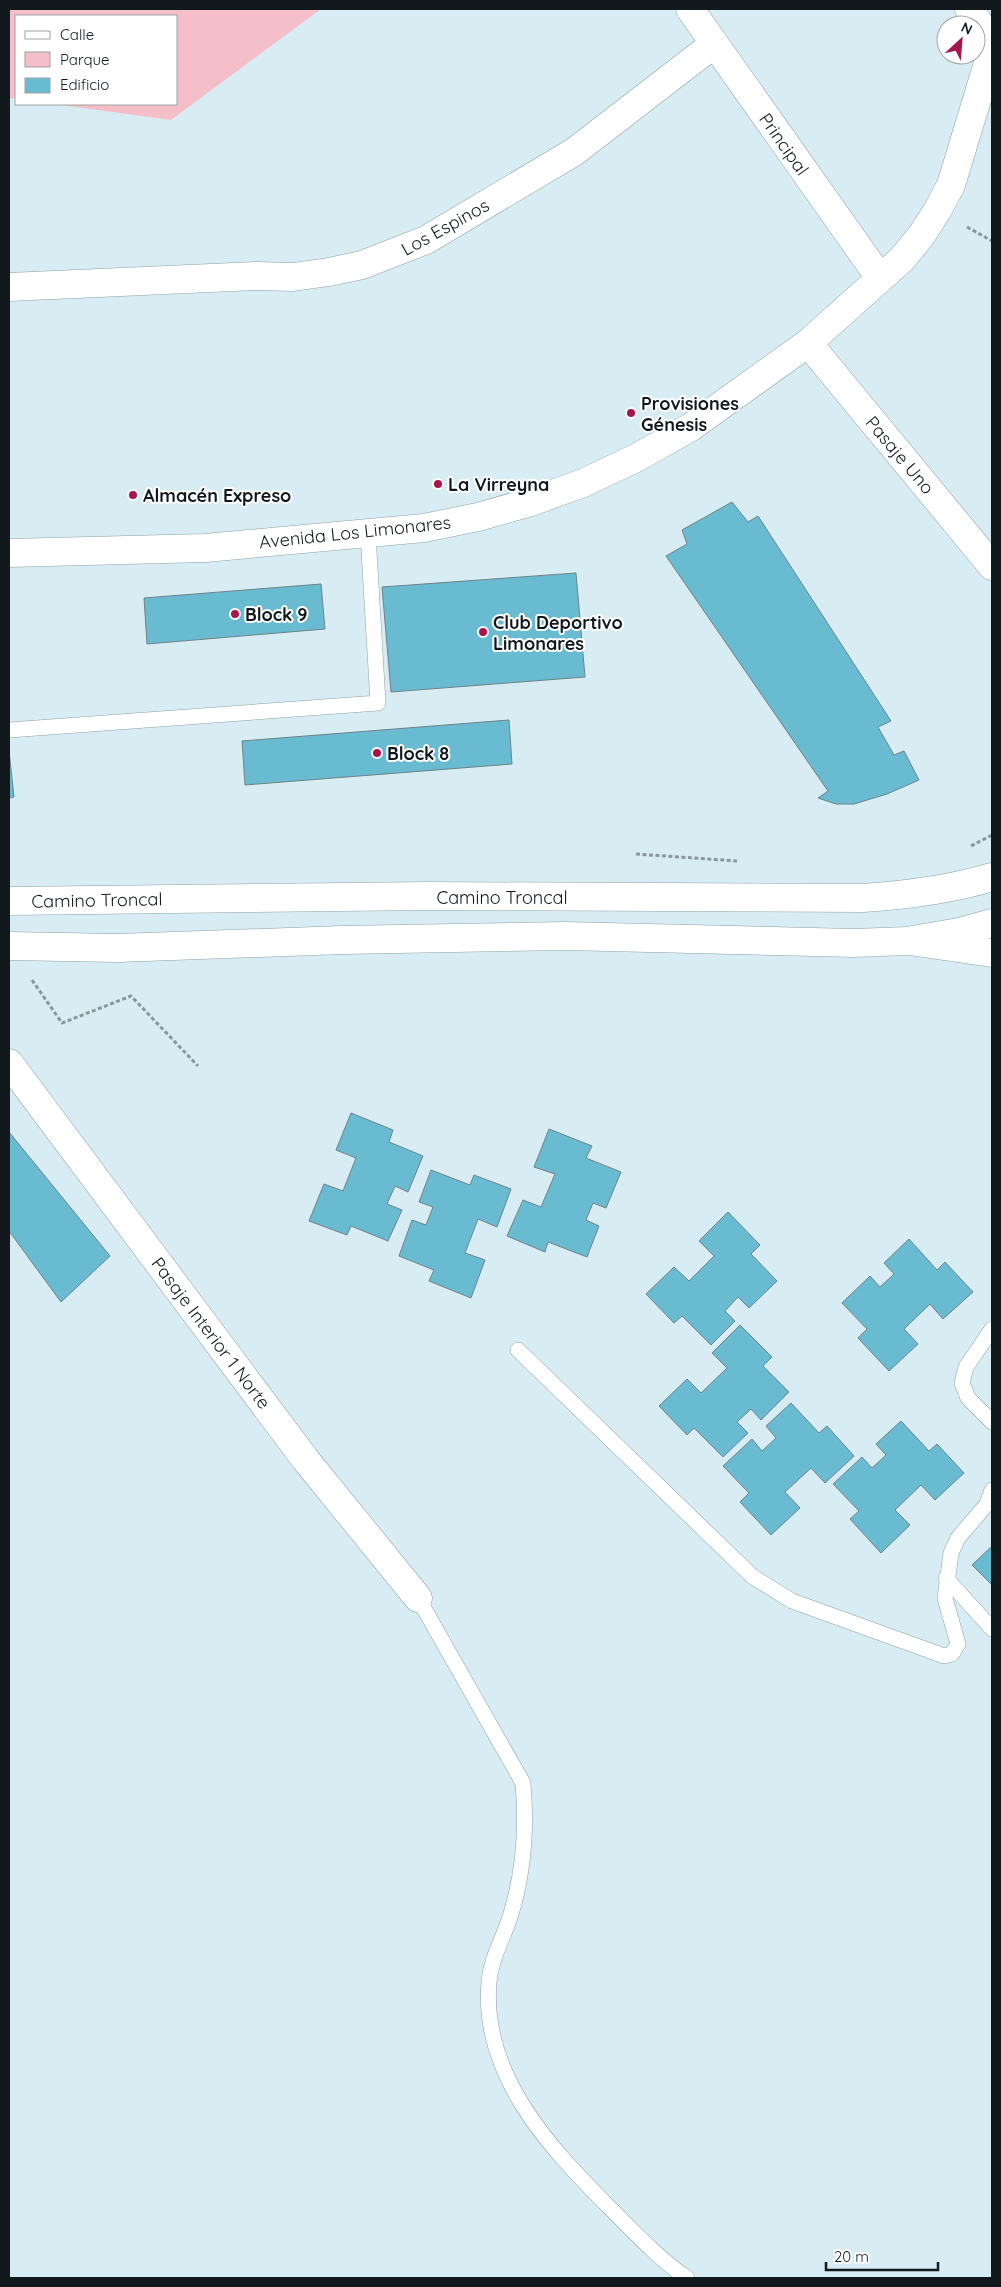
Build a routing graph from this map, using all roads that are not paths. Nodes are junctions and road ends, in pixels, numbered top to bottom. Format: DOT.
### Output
graph roads {
  1 [pos="690,9"];
  2 [pos="969,9"];
  3 [pos="992,42"];
  4 [pos="714,44"];
  5 [pos="992,50"];
  6 [pos="880,278"];
  7 [pos="9,287"];
  8 [pos="808,343"];
  9 [pos="368,534"];
  10 [pos="9,553"];
  11 [pos="992,566"];
  12 [pos="9,730"];
  13 [pos="992,877"];
  14 [pos="9,901"];
  15 [pos="992,924"];
  16 [pos="907,941"];
  17 [pos="9,946"];
  18 [pos="992,953"];
  19 [pos="9,1063"];
  20 [pos="992,1329"];
  21 [pos="518,1350"];
  22 [pos="992,1422"];
  23 [pos="992,1490"];
  24 [pos="946,1578"];
  25 [pos="418,1598"];
  26 [pos="992,1629"];
  27 [pos="687,2278"];
  1 -- 4 [label="street, Principal"];
  2 -- 3 [label="street"];
  4 -- 6 [label="street, Principal"];
  4 -- 7 [label="street, Los Espinos"];
  5 -- 6 [label="street, Avenida Los Limonares"];
  6 -- 8 [label="street, Avenida Los Limonares"];
  8 -- 9 [label="street, Avenida Los Limonares"];
  8 -- 11 [label="street, Pasaje Uno"];
  9 -- 10 [label="street, Avenida Los Limonares"];
  9 -- 12 [label="lane"];
  13 -- 14 [label="street, Camino Troncal"];
  15 -- 16 [label="street"];
  16 -- 17 [label="street"];
  16 -- 18 [label="street"];
  19 -- 25 [label="street, Pasaje Interior 1 Norte"];
  20 -- 22 [label="lane"];
  21 -- 24 [label="lane"];
  23 -- 24 [label="lane"];
  24 -- 26 [label="lane"];
  25 -- 27 [label="lane"];
}
